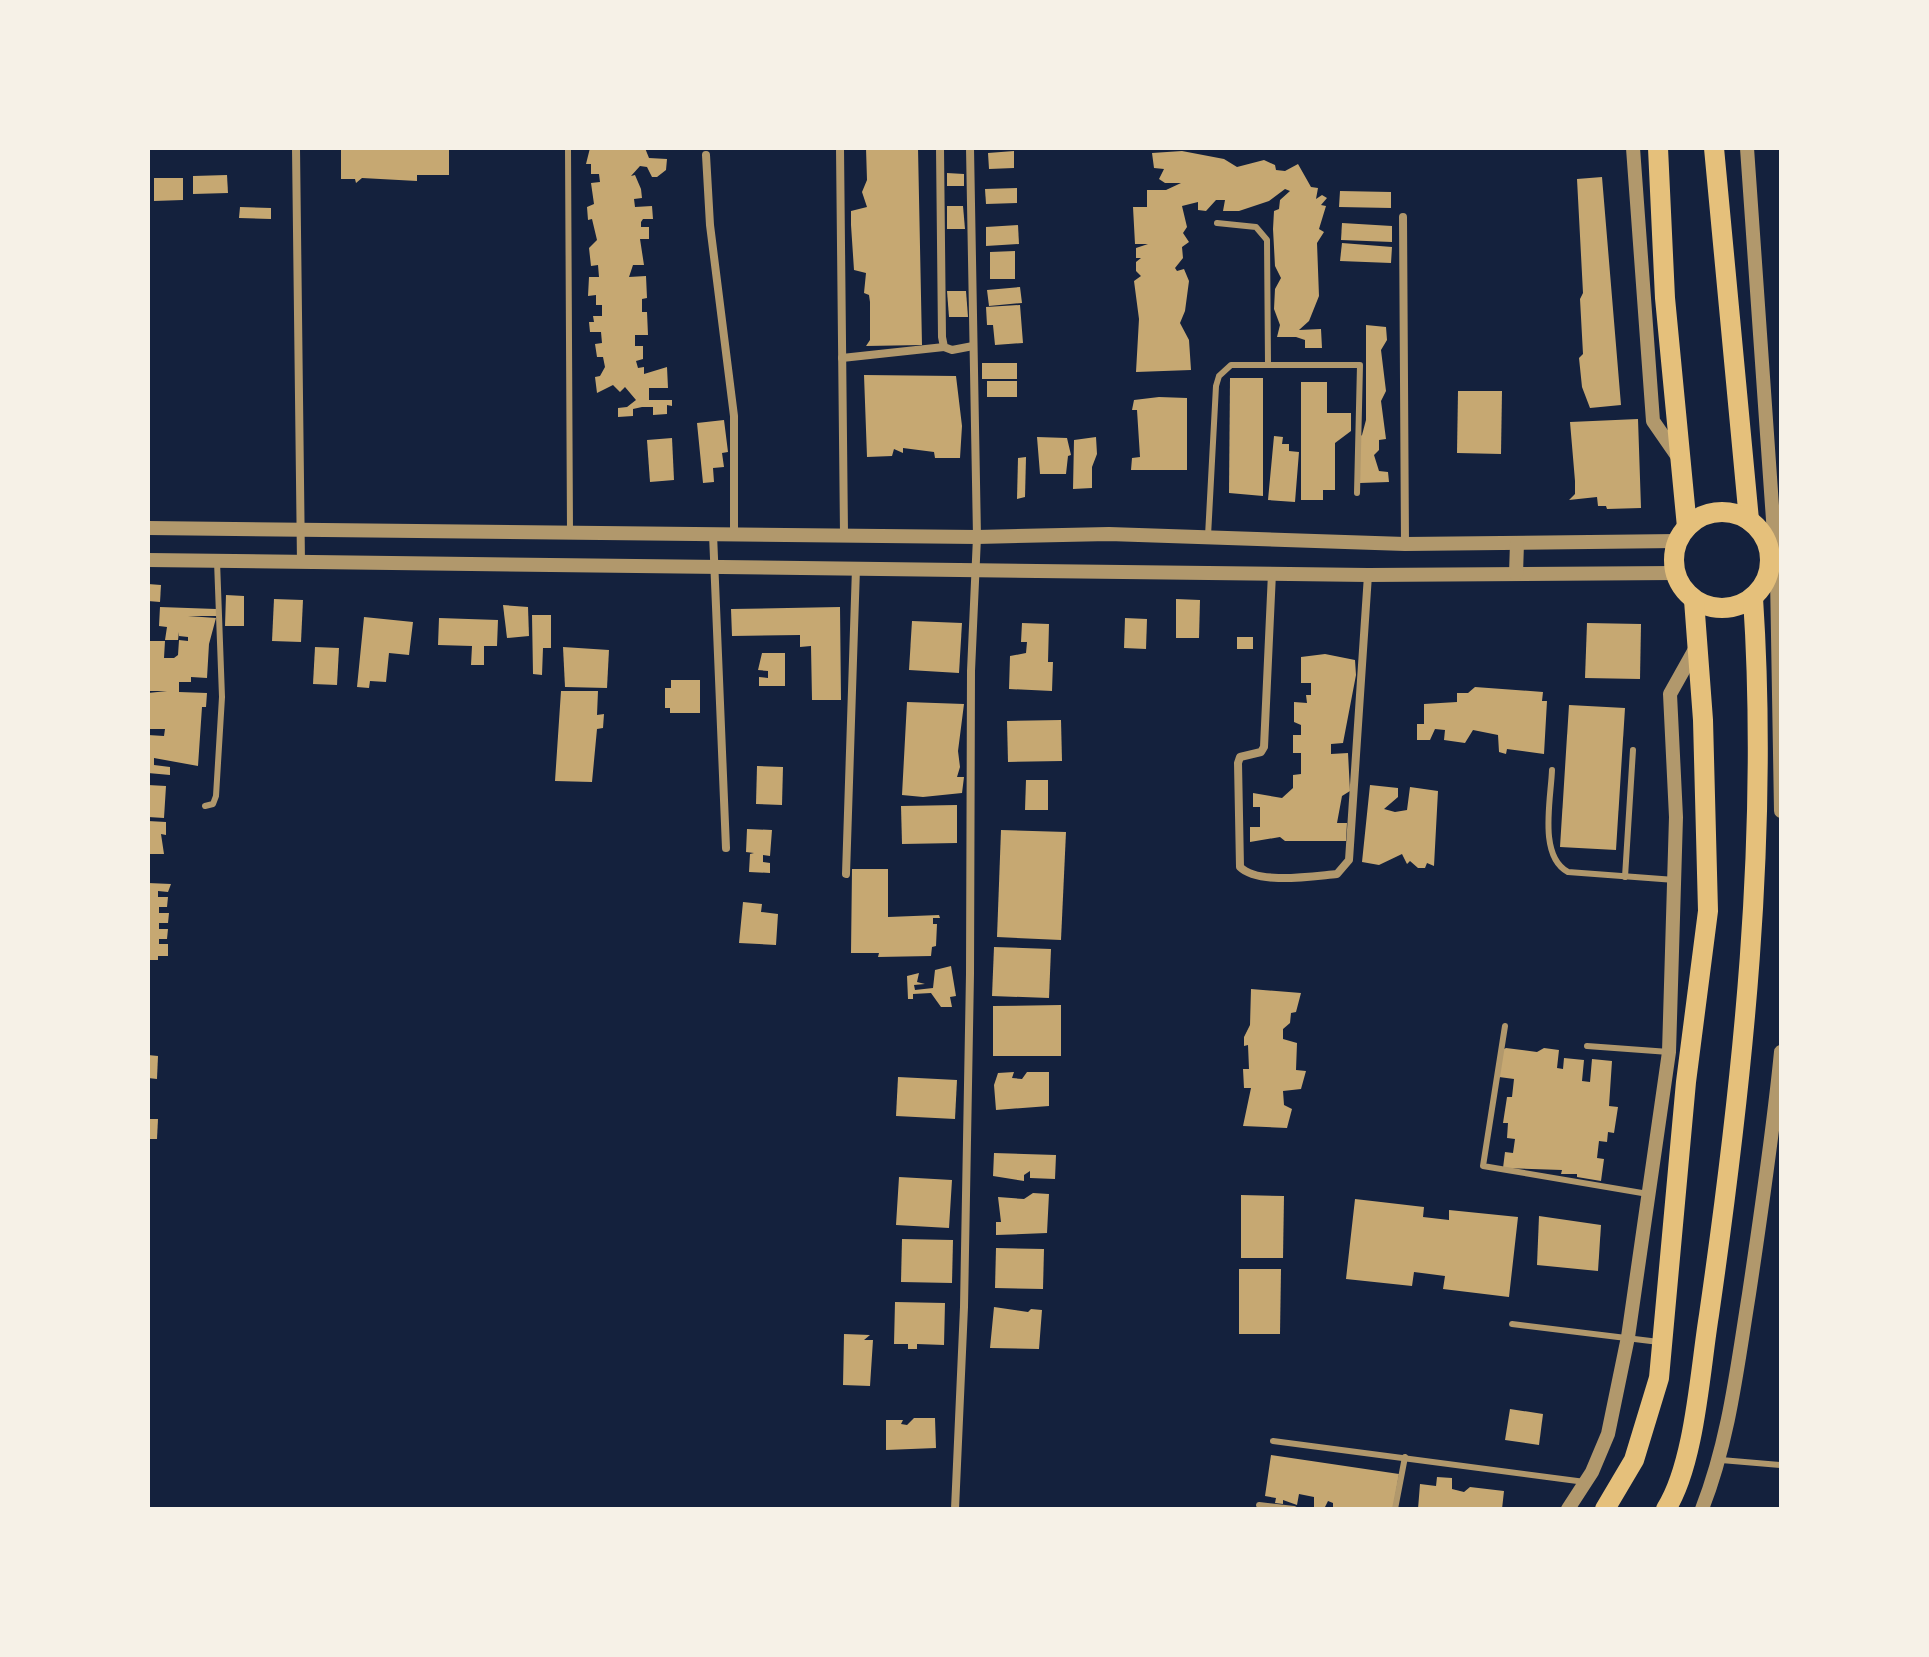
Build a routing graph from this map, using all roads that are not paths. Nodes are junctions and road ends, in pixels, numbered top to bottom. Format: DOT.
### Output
graph roads {
  1 [pos="296,148"];
  2 [pos="568,148"];
  3 [pos="840,148"];
  4 [pos="940,148"];
  5 [pos="970,148"];
  6 [pos="1633,148"];
  7 [pos="1658,148"];
  8 [pos="1714,148"];
  9 [pos="1747,148"];
  10 [pos="706,155"];
  11 [pos="1403,217"];
  12 [pos="1217,223"];
  13 [pos="973,346"];
  14 [pos="944,347"];
  15 [pos="842,358"];
  16 [pos="1268,363"];
  17 [pos="1680,460"];
  18 [pos="1357,493"];
  19 [pos="1749,520"];
  20 [pos="148,528"];
  21 [pos="303,530"];
  22 [pos="734,532"];
  23 [pos="713,533"];
  24 [pos="570,534"];
  25 [pos="844,534"];
  26 [pos="1682,534"];
  27 [pos="1208,536"];
  28 [pos="977,537"];
  29 [pos="1517,543"];
  30 [pos="1405,544"];
  31 [pos="148,560"];
  32 [pos="217,561"];
  33 [pos="301,563"];
  34 [pos="715,566"];
  35 [pos="856,567"];
  36 [pos="976,569"];
  37 [pos="1272,573"];
  38 [pos="1675,573"];
  39 [pos="1516,574"];
  40 [pos="1368,575"];
  41 [pos="1775,577"];
  42 [pos="1753,598"];
  43 [pos="1694,600"];
  44 [pos="1698,644"];
  45 [pos="1633,750"];
  46 [pos="1552,770"];
  47 [pos="205,806"];
  48 [pos="1781,811"];
  49 [pos="726,848"];
  50 [pos="846,874"];
  51 [pos="1625,877"];
  52 [pos="1675,880"];
  53 [pos="1505,1026"];
  54 [pos="1587,1046"];
  55 [pos="1669,1052"];
  56 [pos="1781,1052"];
  57 [pos="1648,1194"];
  58 [pos="1512,1324"];
  59 [pos="1628,1337"];
  60 [pos="1662,1342"];
  61 [pos="1273,1441"];
  62 [pos="1405,1457"];
  63 [pos="1721,1460"];
  64 [pos="1781,1465"];
  65 [pos="1585,1482"];
  66 [pos="1259,1505"];
  67 [pos="955,1509"];
  68 [pos="1294,1509"];
  69 [pos="1395,1509"];
  70 [pos="1568,1509"];
  71 [pos="1605,1509"];
  72 [pos="1666,1509"];
  73 [pos="1702,1509"];
  1 -- 21 [label="street"];
  2 -- 24 [label="lane"];
  3 -- 15 [label="street"];
  4 -- 14 [label="street"];
  5 -- 13 [label="street"];
  6 -- 17 [label="street"];
  7 -- 17 [label="main road"];
  8 -- 19 [label="main road"];
  9 -- 41 [label="street"];
  10 -- 22 [label="street"];
  11 -- 30 [label="street"];
  12 -- 16 [label="lane"];
  13 -- 14 [label="street"];
  13 -- 28 [label="street"];
  14 -- 15 [label="street"];
  15 -- 25 [label="street"];
  16 -- 18 [label="lane"];
  16 -- 27 [label="lane"];
  17 -- 26 [label="main road"];
  19 -- 26 [label="main road"];
  19 -- 41 [label="main road"];
  20 -- 21 [label="street"];
  21 -- 24 [label="street"];
  21 -- 33 [label="street"];
  22 -- 23 [label="street"];
  22 -- 25 [label="street"];
  23 -- 24 [label="street"];
  23 -- 34 [label="street"];
  25 -- 28 [label="street"];
  26 -- 29 [label="street"];
  26 -- 38 [label="main road"];
  27 -- 28 [label="street"];
  27 -- 30 [label="street"];
  28 -- 36 [label="street"];
  29 -- 30 [label="street"];
  29 -- 39 [label="street"];
  31 -- 32 [label="street"];
  32 -- 33 [label="street"];
  32 -- 47 [label="lane"];
  33 -- 34 [label="street"];
  34 -- 35 [label="street"];
  34 -- 49 [label="street"];
  35 -- 36 [label="street"];
  35 -- 50 [label="street"];
  36 -- 37 [label="street"];
  36 -- 67 [label="street"];
  37 -- 40 [label="street"];
  37 -- 40 [label="street"];
  38 -- 39 [label="street"];
  38 -- 43 [label="main road"];
  39 -- 40 [label="street"];
  41 -- 42 [label="main road"];
  41 -- 48 [label="street"];
  42 -- 43 [label="main road"];
  42 -- 72 [label="main road"];
  43 -- 44 [label="main road"];
  44 -- 52 [label="street"];
  44 -- 60 [label="main road"];
  45 -- 51 [label="lane"];
  46 -- 51 [label="lane"];
  51 -- 52 [label="lane"];
  52 -- 55 [label="street"];
  53 -- 57 [label="lane"];
  54 -- 55 [label="lane"];
  55 -- 57 [label="street"];
  56 -- 63 [label="street"];
  57 -- 59 [label="street"];
  58 -- 59 [label="lane"];
  59 -- 60 [label="lane"];
  59 -- 65 [label="street"];
  60 -- 71 [label="main road"];
  61 -- 62 [label="lane"];
  62 -- 65 [label="lane"];
  62 -- 69 [label="lane"];
  63 -- 64 [label="lane"];
  63 -- 73 [label="street"];
  65 -- 70 [label="street"];
  66 -- 68 [label="lane"];
}
